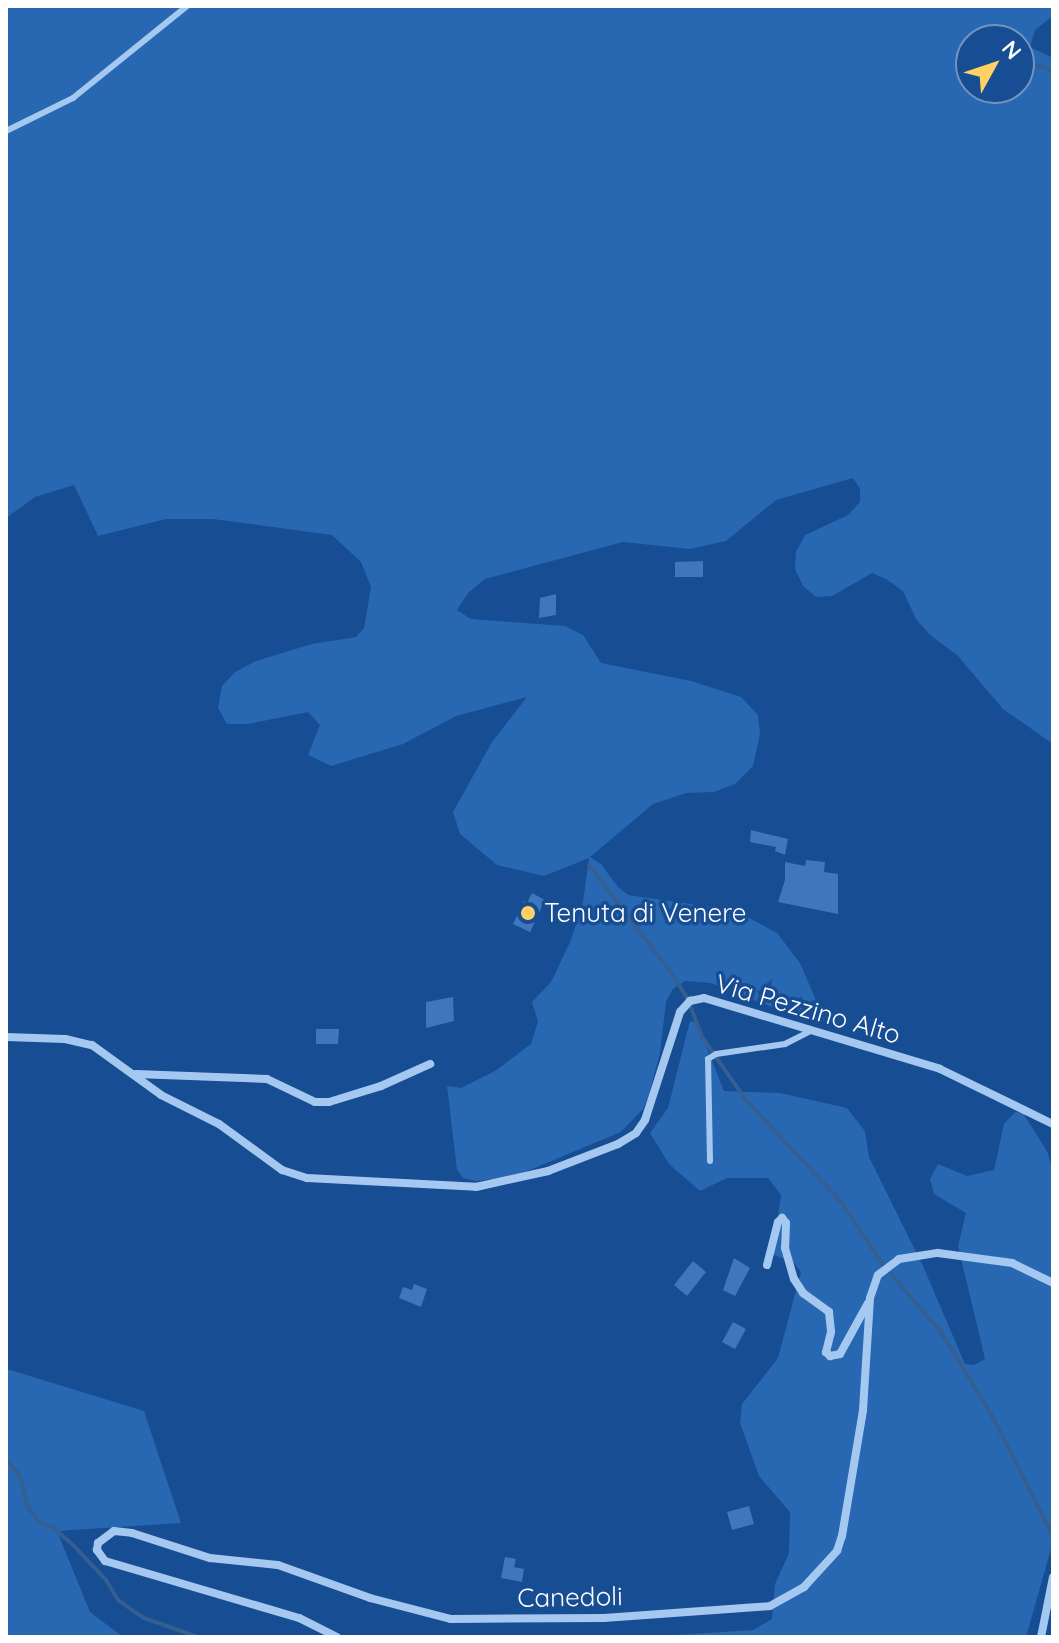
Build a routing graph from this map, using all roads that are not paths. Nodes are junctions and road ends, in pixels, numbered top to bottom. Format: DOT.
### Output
graph roads {
  1 [pos="187,6"];
  2 [pos="6,131"];
  3 [pos="814,1029"];
  4 [pos="6,1037"];
  5 [pos="430,1064"];
  6 [pos="135,1074"];
  7 [pos="1053,1124"];
  8 [pos="710,1161"];
  9 [pos="767,1265"];
  10 [pos="1053,1283"];
  11 [pos="870,1298"];
  12 [pos="1053,1577"];
  13 [pos="337,1637"];
  14 [pos="1041,1637"];
  1 -- 2 [label="lane"];
  3 -- 6 [label="street, Via Pezzino Alto"];
  3 -- 7 [label="street, Via Pezzino Alto"];
  3 -- 8 [label="lane"];
  4 -- 6 [label="street, Via Pezzino Alto"];
  5 -- 6 [label="street"];
  9 -- 11 [label="street"];
  10 -- 11 [label="street, Canedoli"];
  11 -- 13 [label="street, Canedoli"];
  12 -- 14 [label="street"];
}
